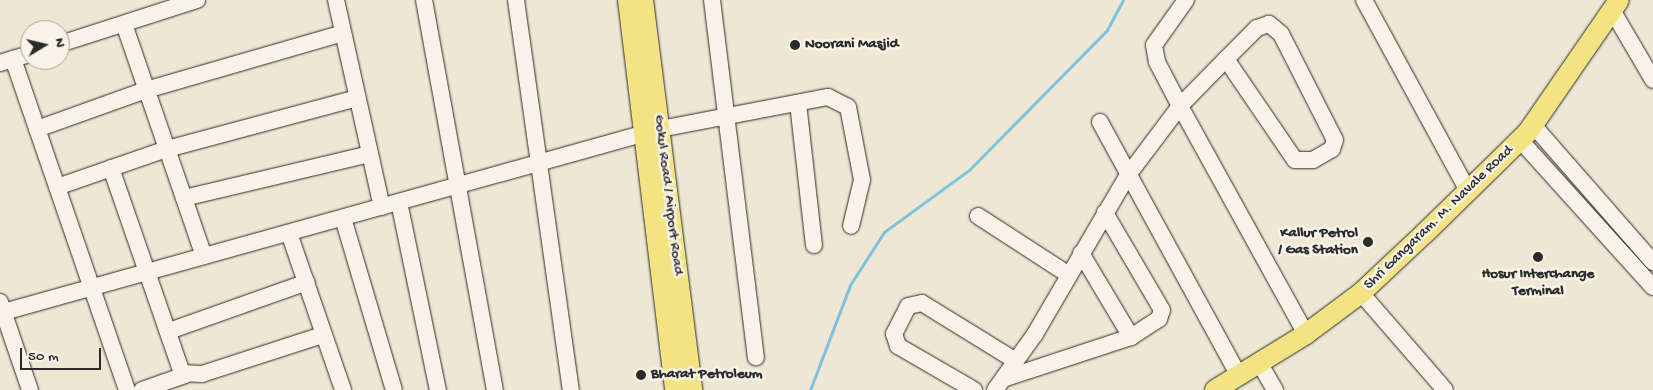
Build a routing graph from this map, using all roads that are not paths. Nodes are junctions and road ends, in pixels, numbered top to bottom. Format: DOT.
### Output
graph roads {
  1 [pos="197,0"];
  2 [pos="336,0"];
  3 [pos="424,0"];
  4 [pos="516,0"];
  5 [pos="628,0"];
  6 [pos="643,0"];
  7 [pos="712,0"];
  8 [pos="1186,0"];
  9 [pos="1364,0"];
  10 [pos="1616,5"];
  11 [pos="124,24"];
  12 [pos="343,33"];
  13 [pos="70,41"];
  14 [pos="20,57"];
  15 [pos="1226,59"];
  16 [pos="7,61"];
  17 [pos="1653,80"];
  18 [pos="146,90"];
  19 [pos="358,98"];
  20 [pos="798,103"];
  21 [pos="1180,106"];
  22 [pos="726,116"];
  23 [pos="1100,122"];
  24 [pos="1533,125"];
  25 [pos="38,129"];
  26 [pos="652,131"];
  27 [pos="1520,140"];
  28 [pos="167,149"];
  29 [pos="370,154"];
  30 [pos="540,163"];
  31 [pos="111,168"];
  32 [pos="1128,175"];
  33 [pos="456,186"];
  34 [pos="57,187"];
  35 [pos="1468,191"];
  36 [pos="184,198"];
  37 [pos="399,202"];
  38 [pos="382,206"];
  39 [pos="1105,213"];
  40 [pos="978,216"];
  41 [pos="342,218"];
  42 [pos="850,226"];
  43 [pos="289,233"];
  44 [pos="814,245"];
  45 [pos="1081,253"];
  46 [pos="204,256"];
  47 [pos="1653,262"];
  48 [pos="149,272"];
  49 [pos="1069,275"];
  50 [pos="307,282"];
  51 [pos="1653,287"];
  52 [pos="92,288"];
  53 [pos="1361,293"];
  54 [pos="1,309"];
  55 [pos="169,330"];
  56 [pos="1306,334"];
  57 [pos="324,335"];
  58 [pos="1131,337"];
  59 [pos="756,358"];
  60 [pos="1016,361"];
  61 [pos="1260,364"];
  62 [pos="185,375"];
  63 [pos="1239,376"];
  64 [pos="999,384"];
  65 [pos="30,390"];
  66 [pos="127,390"];
  67 [pos="142,390"];
  68 [pos="344,390"];
  69 [pos="394,390"];
  70 [pos="438,390"];
  71 [pos="495,390"];
  72 [pos="571,390"];
  73 [pos="674,390"];
  74 [pos="692,390"];
  75 [pos="974,390"];
  76 [pos="1215,390"];
  77 [pos="1274,390"];
  78 [pos="1445,390"];
  1 -- 11 [label="street"];
  2 -- 12 [label="street"];
  3 -- 33 [label="street"];
  4 -- 30 [label="street"];
  5 -- 26 [label="main road, Gokul Road / Airport Road"];
  6 -- 26 [label="main road, Gokul Road / Airport Road"];
  7 -- 22 [label="street"];
  8 -- 21 [label="street"];
  9 -- 35 [label="street"];
  10 -- 17 [label="street"];
  10 -- 24 [label="main road, Shri Gangaram. M. Navale Road"];
  11 -- 13 [label="street"];
  11 -- 18 [label="street"];
  12 -- 18 [label="street"];
  12 -- 19 [label="street"];
  14 -- 16 [label="street"];
  15 -- 15 [label="street"];
  15 -- 21 [label="street"];
  16 -- 25 [label="street"];
  18 -- 25 [label="street"];
  18 -- 28 [label="street"];
  19 -- 28 [label="street"];
  19 -- 29 [label="street"];
  20 -- 22 [label="street"];
  20 -- 42 [label="street"];
  20 -- 44 [label="street"];
  21 -- 32 [label="street"];
  21 -- 56 [label="street"];
  22 -- 26 [label="street"];
  22 -- 59 [label="street"];
  23 -- 32 [label="street"];
  24 -- 27 [label="main road, Shri Gangaram. M. Navale Road"];
  24 -- 47 [label="street"];
  25 -- 34 [label="street"];
  26 -- 30 [label="street"];
  26 -- 73 [label="main road, Gokul Road / Airport Road"];
  26 -- 74 [label="main road, Gokul Road / Airport Road"];
  27 -- 35 [label="main road, Shri Gangaram. M. Navale Road"];
  27 -- 51 [label="street"];
  28 -- 31 [label="street"];
  28 -- 36 [label="street"];
  29 -- 36 [label="street"];
  29 -- 38 [label="street"];
  30 -- 33 [label="street"];
  30 -- 72 [label="street"];
  31 -- 34 [label="street"];
  31 -- 48 [label="street"];
  32 -- 39 [label="street"];
  32 -- 63 [label="street"];
  33 -- 37 [label="street"];
  33 -- 71 [label="street"];
  34 -- 52 [label="street"];
  35 -- 53 [label="main road, Shri Gangaram. M. Navale Road"];
  36 -- 46 [label="street"];
  37 -- 38 [label="street"];
  37 -- 70 [label="street"];
  38 -- 41 [label="street"];
  39 -- 45 [label="street"];
  39 -- 58 [label="street"];
  40 -- 49 [label="street"];
  41 -- 43 [label="street"];
  41 -- 69 [label="street"];
  43 -- 46 [label="street"];
  43 -- 50 [label="street"];
  45 -- 49 [label="street"];
  45 -- 58 [label="street"];
  46 -- 48 [label="street"];
  48 -- 52 [label="street"];
  48 -- 55 [label="street"];
  49 -- 60 [label="street"];
  50 -- 55 [label="street"];
  50 -- 57 [label="street"];
  52 -- 54 [label="street"];
  52 -- 66 [label="street"];
  53 -- 56 [label="main road, Shri Gangaram. M. Navale Road"];
  53 -- 78 [label="street"];
  54 -- 65 [label="street"];
  55 -- 62 [label="street"];
  56 -- 61 [label="main road, Shri Gangaram. M. Navale Road"];
  57 -- 62 [label="street"];
  57 -- 68 [label="street"];
  58 -- 64 [label="street"];
  60 -- 64 [label="street"];
  60 -- 75 [label="street"];
  61 -- 63 [label="main road, Shri Gangaram. M. Navale Road"];
  61 -- 77 [label="street"];
  62 -- 67 [label="street"];
  63 -- 76 [label="main road, Shri Gangaram. M. Navale Road"];
}
